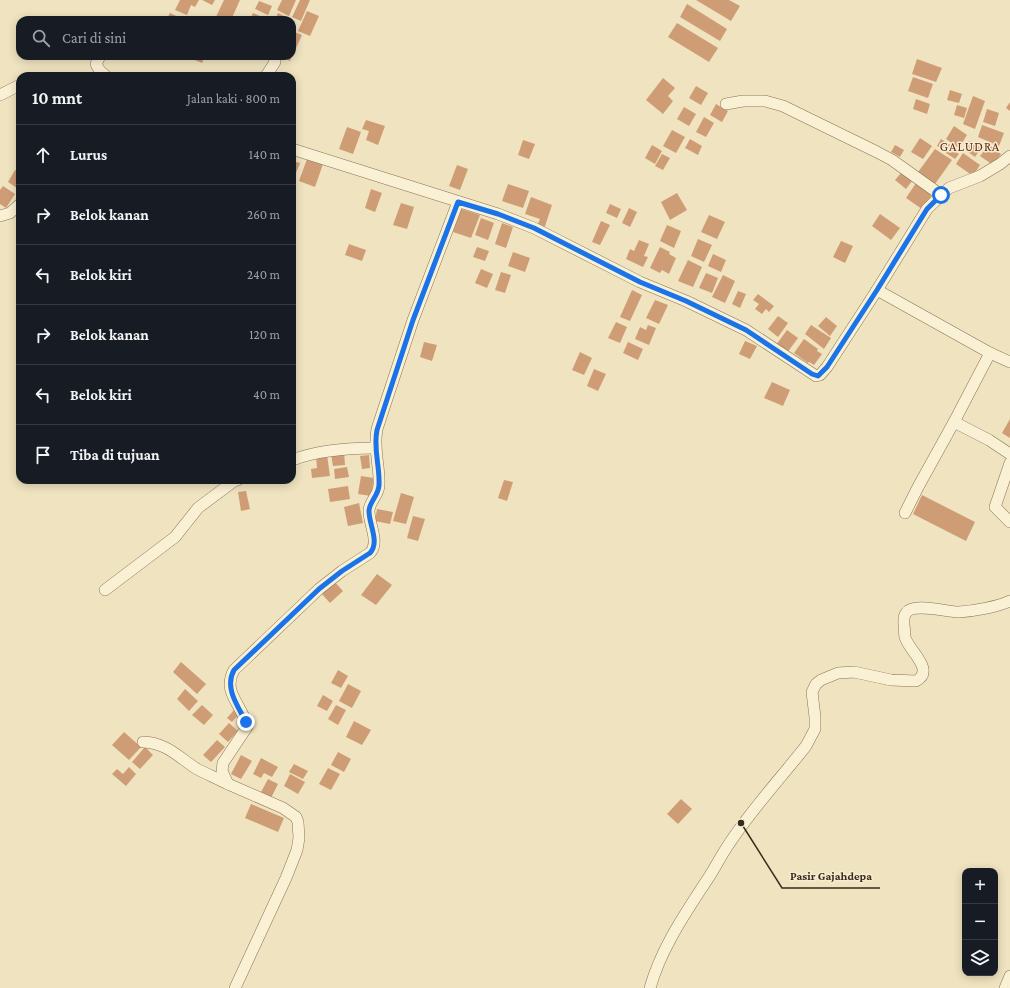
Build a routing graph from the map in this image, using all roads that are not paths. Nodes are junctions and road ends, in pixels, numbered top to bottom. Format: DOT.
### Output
graph roads {
  1 [pos="98,60"];
  2 [pos="275,60"];
  3 [pos="101,72"];
  4 [pos="269,72"];
  5 [pos="16,87"];
  6 [pos="0,95"];
  7 [pos="726,104"];
  8 [pos="296,150"];
  9 [pos="1010,156"];
  10 [pos="941,195"];
  11 [pos="458,202"];
  12 [pos="16,208"];
  13 [pos="0,216"];
  14 [pos="877,290"];
  15 [pos="990,353"];
  16 [pos="1010,362"];
  17 [pos="954,422"];
  18 [pos="375,448"];
  19 [pos="1010,454"];
  20 [pos="296,458"];
  21 [pos="1010,463"];
  22 [pos="231,484"];
  23 [pos="905,513"];
  24 [pos="1010,522"];
  25 [pos="105,590"];
  26 [pos="1010,601"];
  27 [pos="143,742"];
  28 [pos="228,784"];
  29 [pos="1010,976"];
  30 [pos="235,988"];
  31 [pos="650,988"];
  32 [pos="1005,988"];
  1 -- 3 [label="street"];
  2 -- 4 [label="street"];
  5 -- 6 [label="street"];
  7 -- 10 [label="street"];
  8 -- 11 [label="street"];
  9 -- 10 [label="street"];
  10 -- 14 [label="street"];
  11 -- 14 [label="street"];
  11 -- 18 [label="street"];
  12 -- 13 [label="street"];
  14 -- 15 [label="street"];
  15 -- 16 [label="street"];
  15 -- 17 [label="street"];
  17 -- 19 [label="street"];
  17 -- 23 [label="street"];
  18 -- 20 [label="street"];
  18 -- 28 [label="street"];
  21 -- 24 [label="street"];
  22 -- 25 [label="street"];
  26 -- 31 [label="street"];
  27 -- 28 [label="street"];
  28 -- 30 [label="street"];
  29 -- 32 [label="street"];
}
